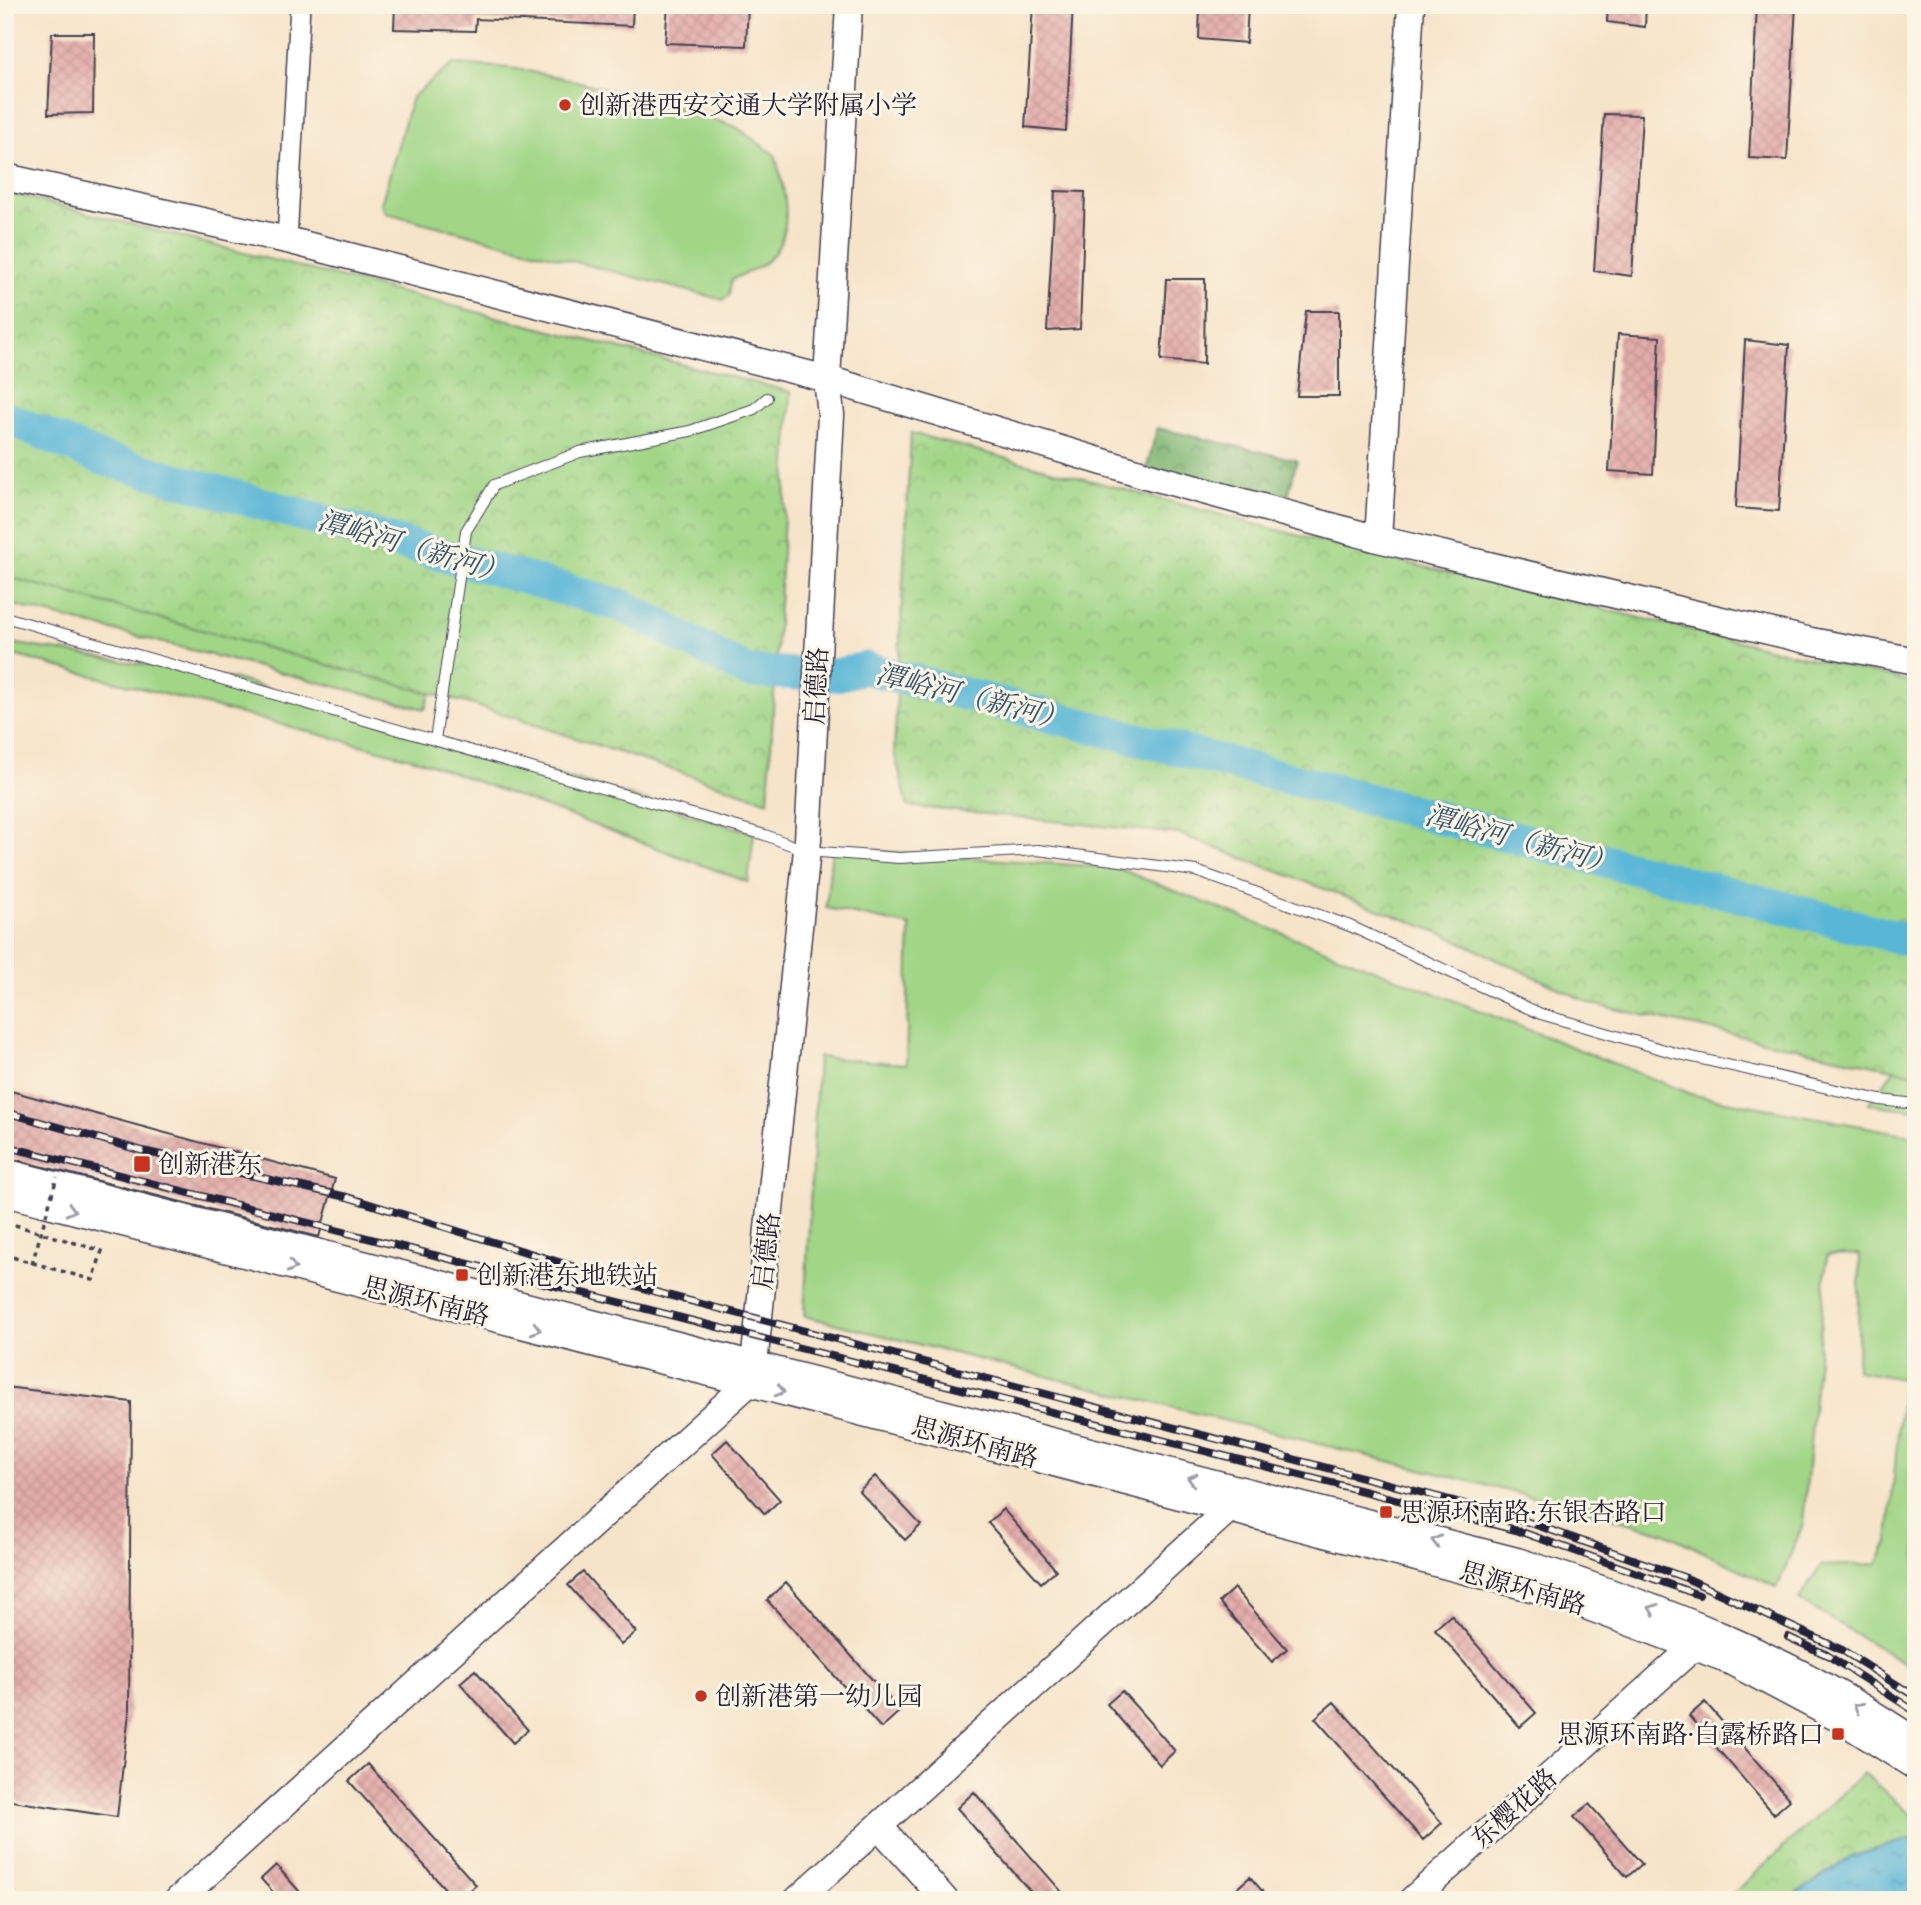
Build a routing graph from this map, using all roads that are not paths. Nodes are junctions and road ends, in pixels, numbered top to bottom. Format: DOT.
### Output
graph roads {
  1 [pos="300,5"];
  2 [pos="849,5"];
  3 [pos="1411,5"];
  4 [pos="5,177"];
  5 [pos="287,240"];
  6 [pos="827,379"];
  7 [pos="766,398"];
  8 [pos="1378,539"];
  9 [pos="5,617"];
  10 [pos="1916,661"];
  11 [pos="435,740"];
  12 [pos="807,846"];
  13 [pos="1916,1104"];
  14 [pos="5,1172"];
  15 [pos="5,1193"];
  16 [pos="752,1374"];
  17 [pos="1232,1500"];
  18 [pos="1700,1636"];
  19 [pos="1916,1742"];
  20 [pos="1916,1767"];
  21 [pos="879,1826"];
  22 [pos="178,1900"];
  23 [pos="797,1900"];
  24 [pos="945,1900"];
  25 [pos="1412,1900"];
  1 -- 5 [label="street"];
  2 -- 6 [label="street, 启德路"];
  3 -- 8 [label="street"];
  4 -- 5 [label="street"];
  5 -- 6 [label="street"];
  6 -- 8 [label="street"];
  6 -- 12 [label="street, 启德路"];
  7 -- 11 [label="lane"];
  8 -- 10 [label="street"];
  9 -- 11 [label="lane"];
  11 -- 12 [label="lane"];
  12 -- 13 [label="lane"];
  12 -- 16 [label="street, 启德路"];
  14 -- 16 [label="street, 思源环南路"];
  15 -- 16 [label="street, 思源环南路, one-way"];
  16 -- 17 [label="street, 思源环南路"];
  16 -- 22 [label="street"];
  17 -- 18 [label="street, 思源环南路"];
  17 -- 21 [label="street"];
  19 -- 18 [label="street, 思源环南路, one-way"];
  18 -- 20 [label="street, 思源环南路"];
  18 -- 25 [label="street, 东樱花路"];
  21 -- 23 [label="street"];
  21 -- 24 [label="street"];
}
